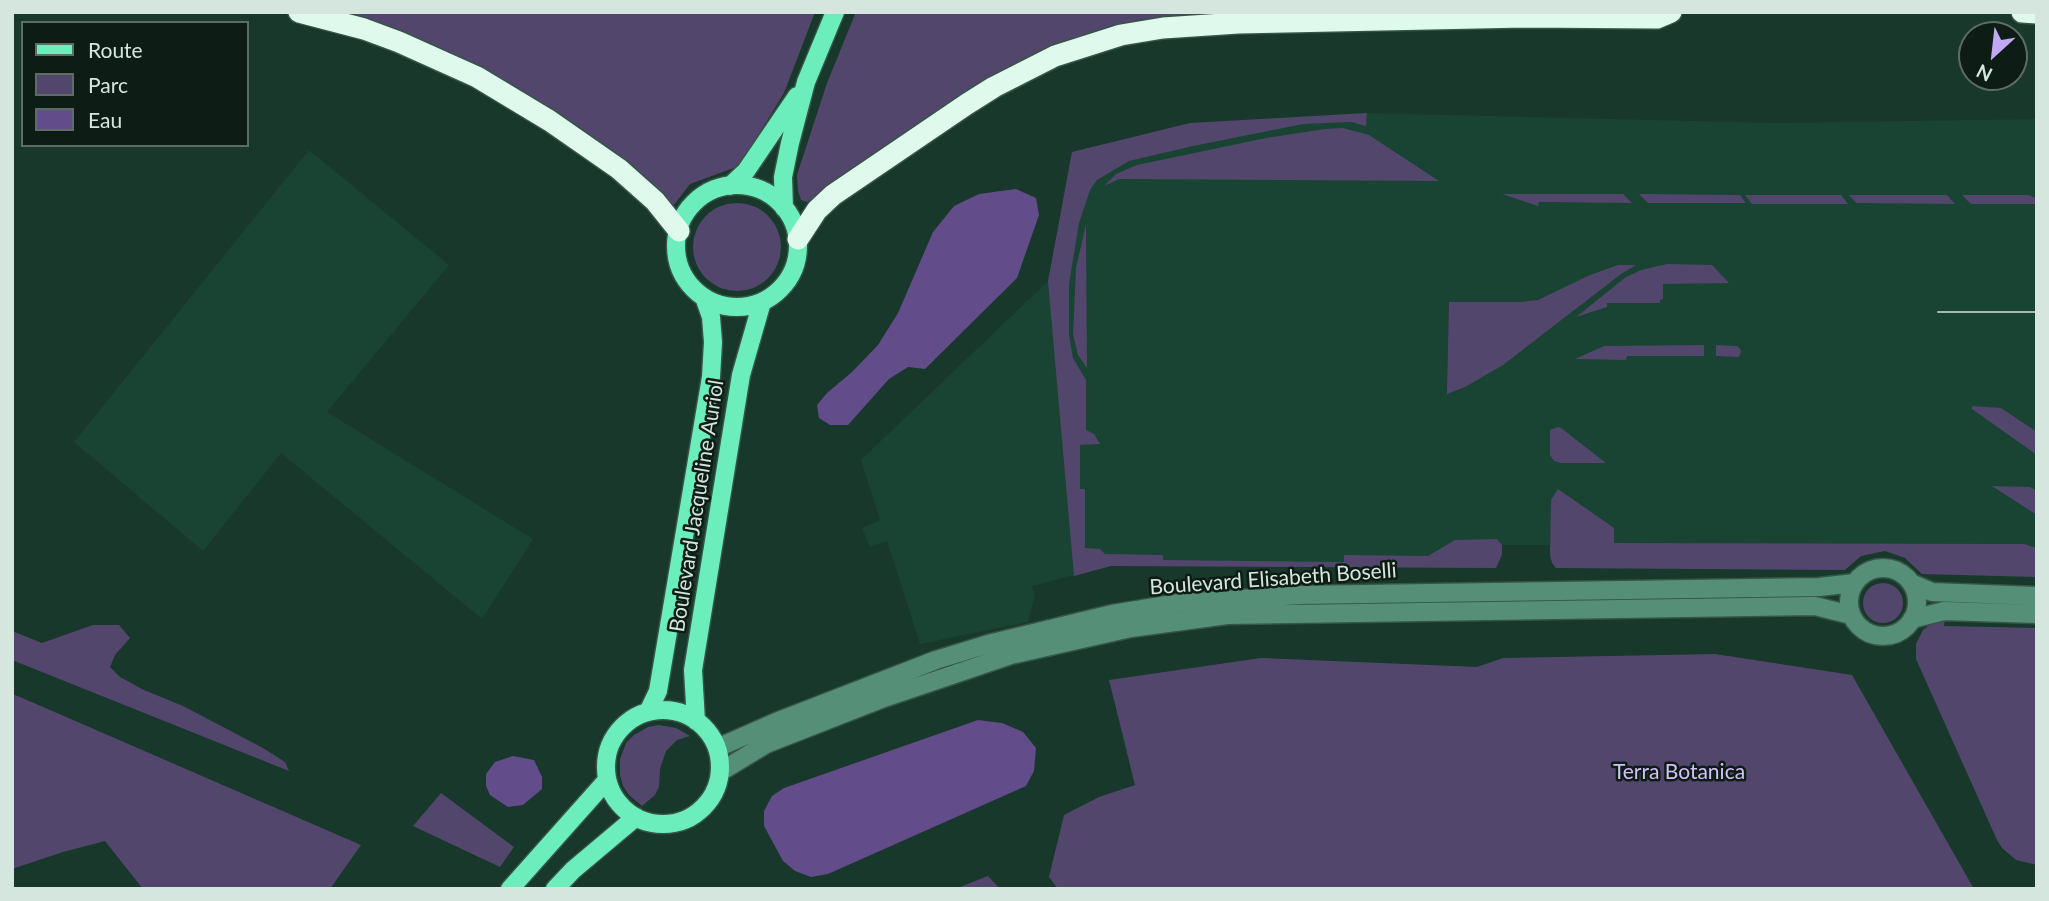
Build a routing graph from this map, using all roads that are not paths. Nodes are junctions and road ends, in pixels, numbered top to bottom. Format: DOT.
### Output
graph roads {
  1 [pos="299,12"];
  2 [pos="835,12"];
  3 [pos="1671,12"];
  4 [pos="2022,12"];
  5 [pos="2037,13"];
  6 [pos="806,82"];
  7 [pos="730,186"];
  8 [pos="784,208"];
  9 [pos="678,230"];
  10 [pos="797,239"];
  11 [pos="704,297"];
  12 [pos="762,302"];
  13 [pos="1855,583"];
  14 [pos="1911,583"];
  15 [pos="2037,596"];
  16 [pos="2037,614"];
  17 [pos="1852,615"];
  18 [pos="1913,619"];
  19 [pos="648,712"];
  20 [pos="696,720"];
  21 [pos="717,748"];
  22 [pos="720,772"];
  23 [pos="607,780"];
  24 [pos="636,817"];
  25 [pos="558,885"];
  26 [pos="510,889"];
  1 -- 9 [label="highway"];
  2 -- 6 [label="main road"];
  3 -- 10 [label="highway"];
  4 -- 5 [label="highway"];
  6 -- 7 [label="main road"];
  6 -- 8 [label="main road"];
  7 -- 8 [label="main road"];
  7 -- 9 [label="main road"];
  8 -- 10 [label="main road"];
  9 -- 11 [label="main road"];
  10 -- 12 [label="main road"];
  11 -- 12 [label="main road"];
  11 -- 19 [label="main road, Boulevard Jacqueline Auriol"];
  12 -- 20 [label="main road, Boulevard Jacqueline Auriol"];
  13 -- 14 [label="street"];
  13 -- 17 [label="street"];
  13 -- 21 [label="street, Boulevard Elisabeth Boselli"];
  14 -- 15 [label="street"];
  14 -- 18 [label="street"];
  16 -- 18 [label="street"];
  17 -- 18 [label="street"];
  17 -- 22 [label="street"];
  19 -- 20 [label="main road"];
  19 -- 23 [label="main road"];
  20 -- 21 [label="main road"];
  21 -- 22 [label="main road"];
  22 -- 24 [label="main road"];
  23 -- 24 [label="main road"];
  23 -- 26 [label="main road"];
  24 -- 25 [label="main road"];
}
